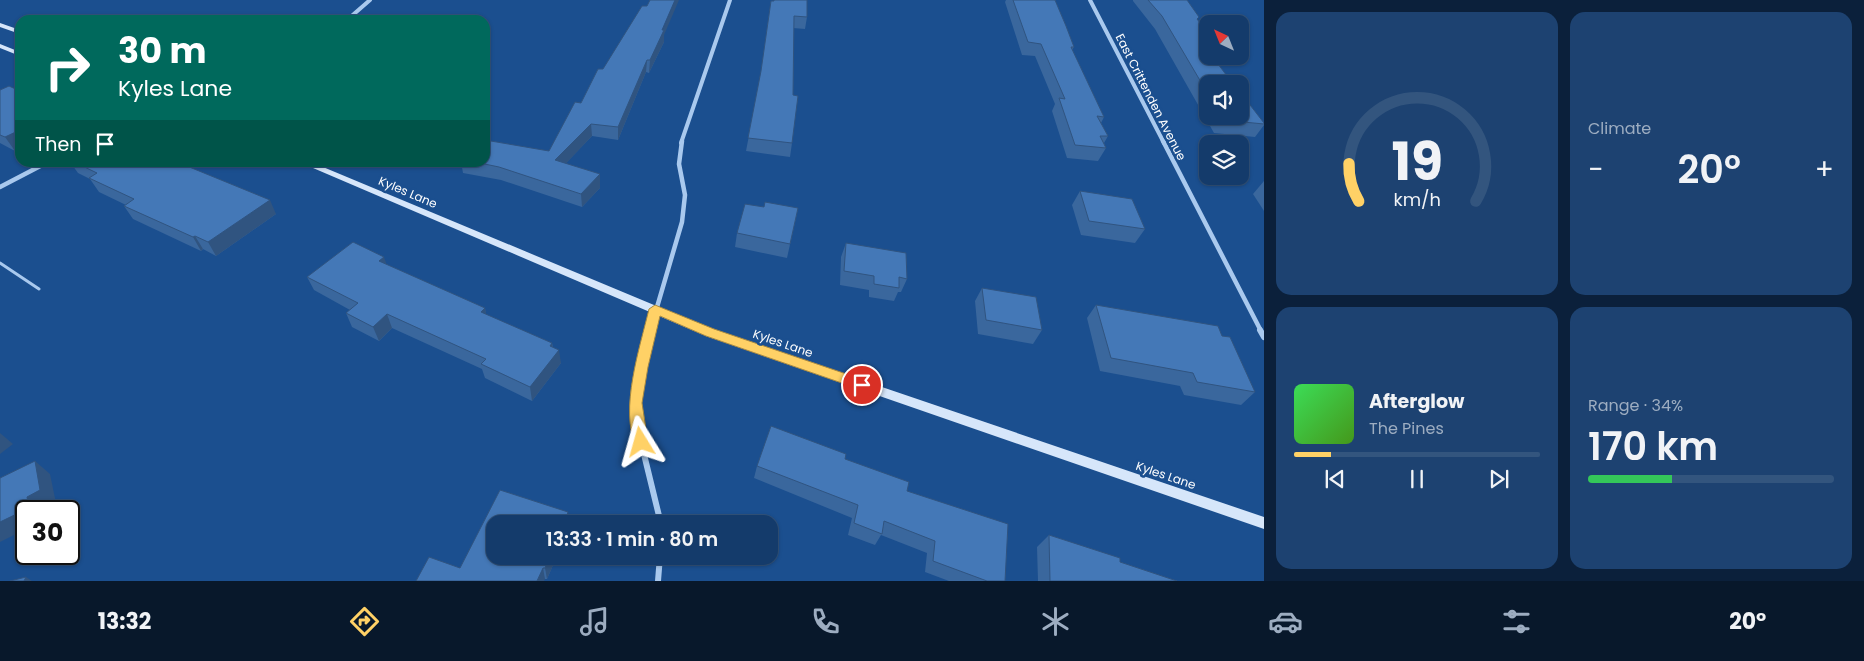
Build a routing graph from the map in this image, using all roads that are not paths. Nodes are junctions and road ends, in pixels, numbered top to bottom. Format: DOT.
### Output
graph roads {
  1 [pos="370,0"];
  2 [pos="730,0"];
  3 [pos="1090,0"];
  4 [pos="353,15"];
  5 [pos="0,25"];
  6 [pos="15,30"];
  7 [pos="0,46"];
  8 [pos="15,52"];
  9 [pos="38,167"];
  10 [pos="315,167"];
  11 [pos="0,187"];
  12 [pos="0,263"];
  13 [pos="39,289"];
  14 [pos="655,309"];
  15 [pos="1264,337"];
  16 [pos="659,515"];
  17 [pos="1264,523"];
  18 [pos="659,565"];
  19 [pos="658,581"];
  1 -- 4 [label="street"];
  2 -- 14 [label="street"];
  3 -- 15 [label="street, East Crittenden Avenue"];
  5 -- 6 [label="main road"];
  7 -- 8 [label="main road"];
  9 -- 11 [label="street"];
  10 -- 14 [label="main road, Kyles Lane"];
  12 -- 13 [label="lane"];
  14 -- 16 [label="street"];
  14 -- 17 [label="main road, Kyles Lane"];
  18 -- 19 [label="street"];
}
